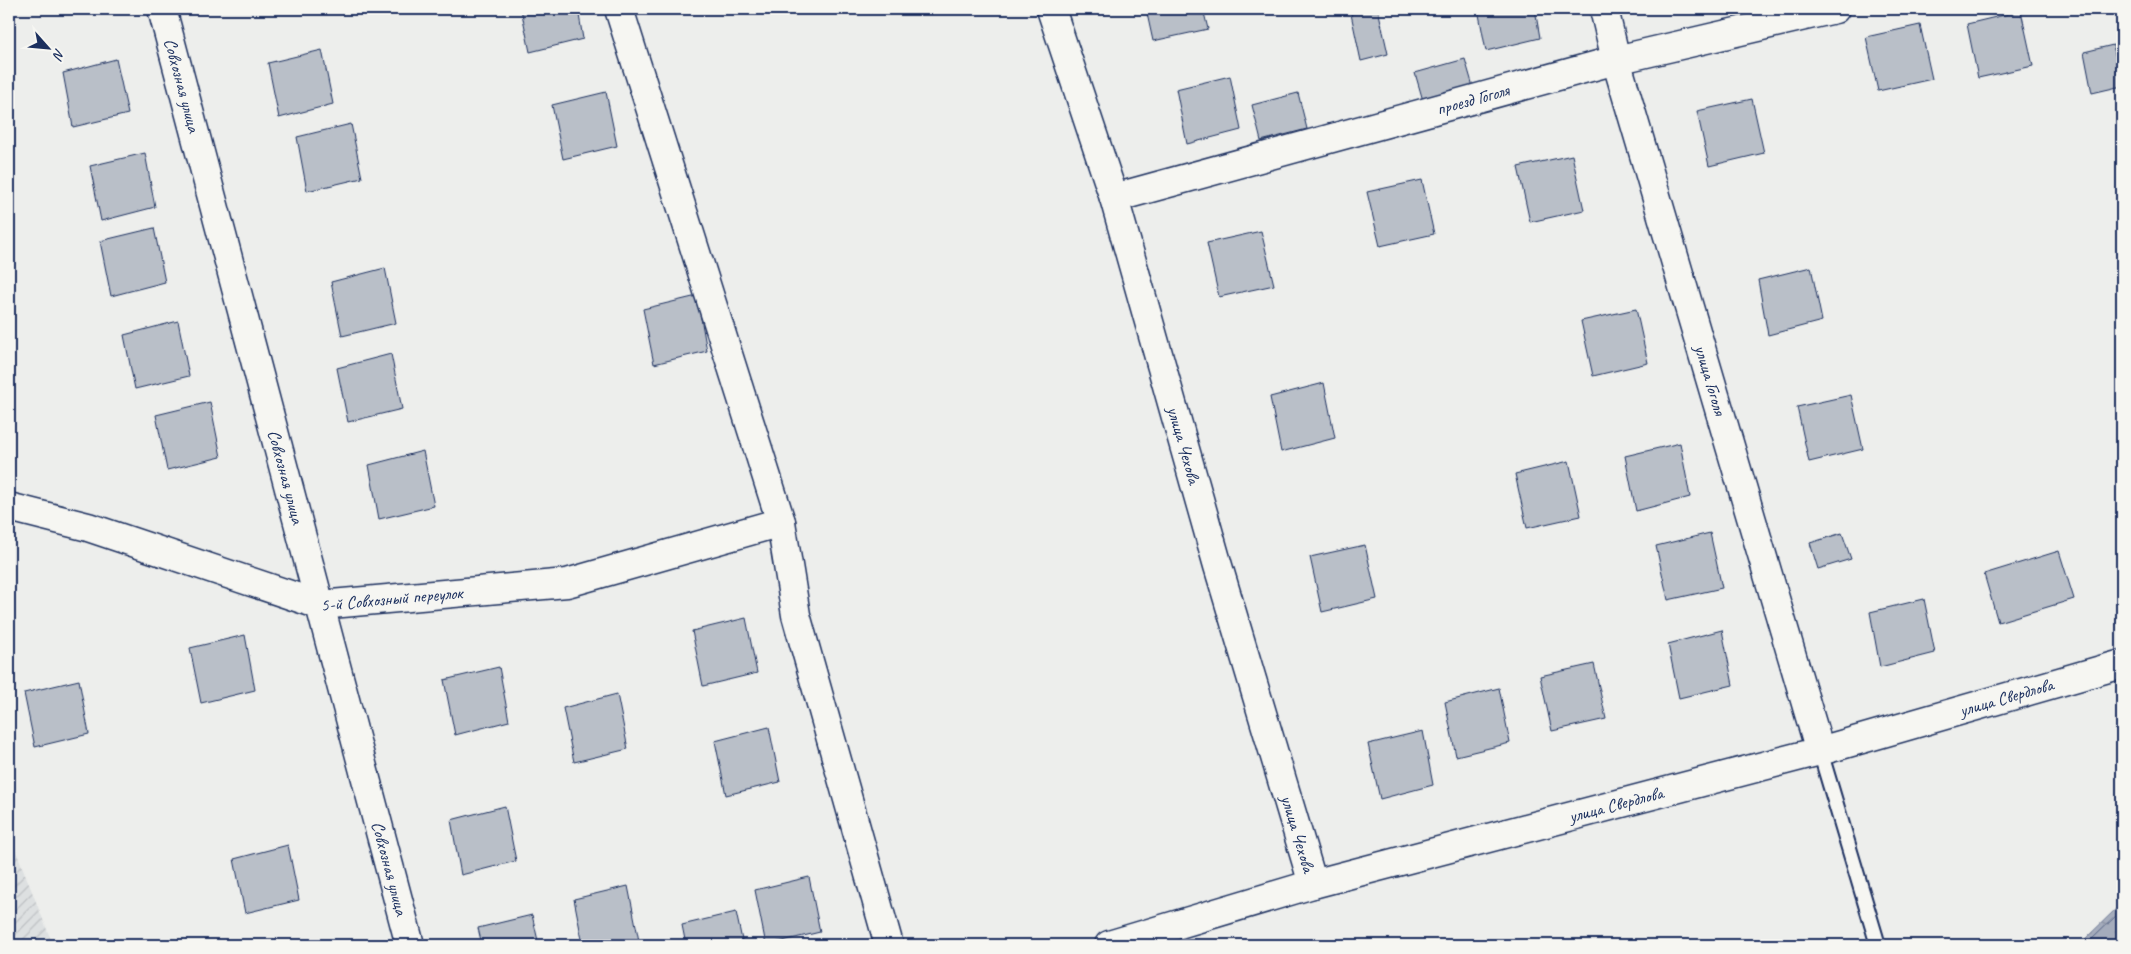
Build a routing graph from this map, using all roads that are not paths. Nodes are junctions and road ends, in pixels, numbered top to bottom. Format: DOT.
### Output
graph roads {
  1 [pos="162,9"];
  2 [pos="619,9"];
  3 [pos="1051,9"];
  4 [pos="1604,9"];
  5 [pos="1835,9"];
  6 [pos="1616,60"];
  7 [pos="1114,198"];
  8 [pos="9,507"];
  9 [pos="781,522"];
  10 [pos="320,606"];
  11 [pos="2122,664"];
  12 [pos="1820,751"];
  13 [pos="1313,884"];
  14 [pos="410,945"];
  15 [pos="889,945"];
  16 [pos="1109,945"];
  17 [pos="1878,945"];
  1 -- 10 [label="street, Совхозная улица"];
  2 -- 9 [label="street"];
  3 -- 7 [label="street, улица Чехова"];
  4 -- 6 [label="street, улица Гоголя"];
  5 -- 6 [label="street, проезд Гоголя"];
  6 -- 7 [label="street, проезд Гоголя"];
  6 -- 12 [label="street, улица Гоголя"];
  7 -- 13 [label="street, улица Чехова"];
  8 -- 10 [label="street, 5-й Совхозный переулок"];
  9 -- 10 [label="street, 5-й Совхозный переулок"];
  9 -- 15 [label="street"];
  10 -- 14 [label="street, Совхозная улица"];
  11 -- 12 [label="street, улица Свердлова"];
  12 -- 13 [label="street, улица Свердлова"];
  12 -- 17 [label="lane"];
  13 -- 16 [label="street, улица Свердлова"];
}
